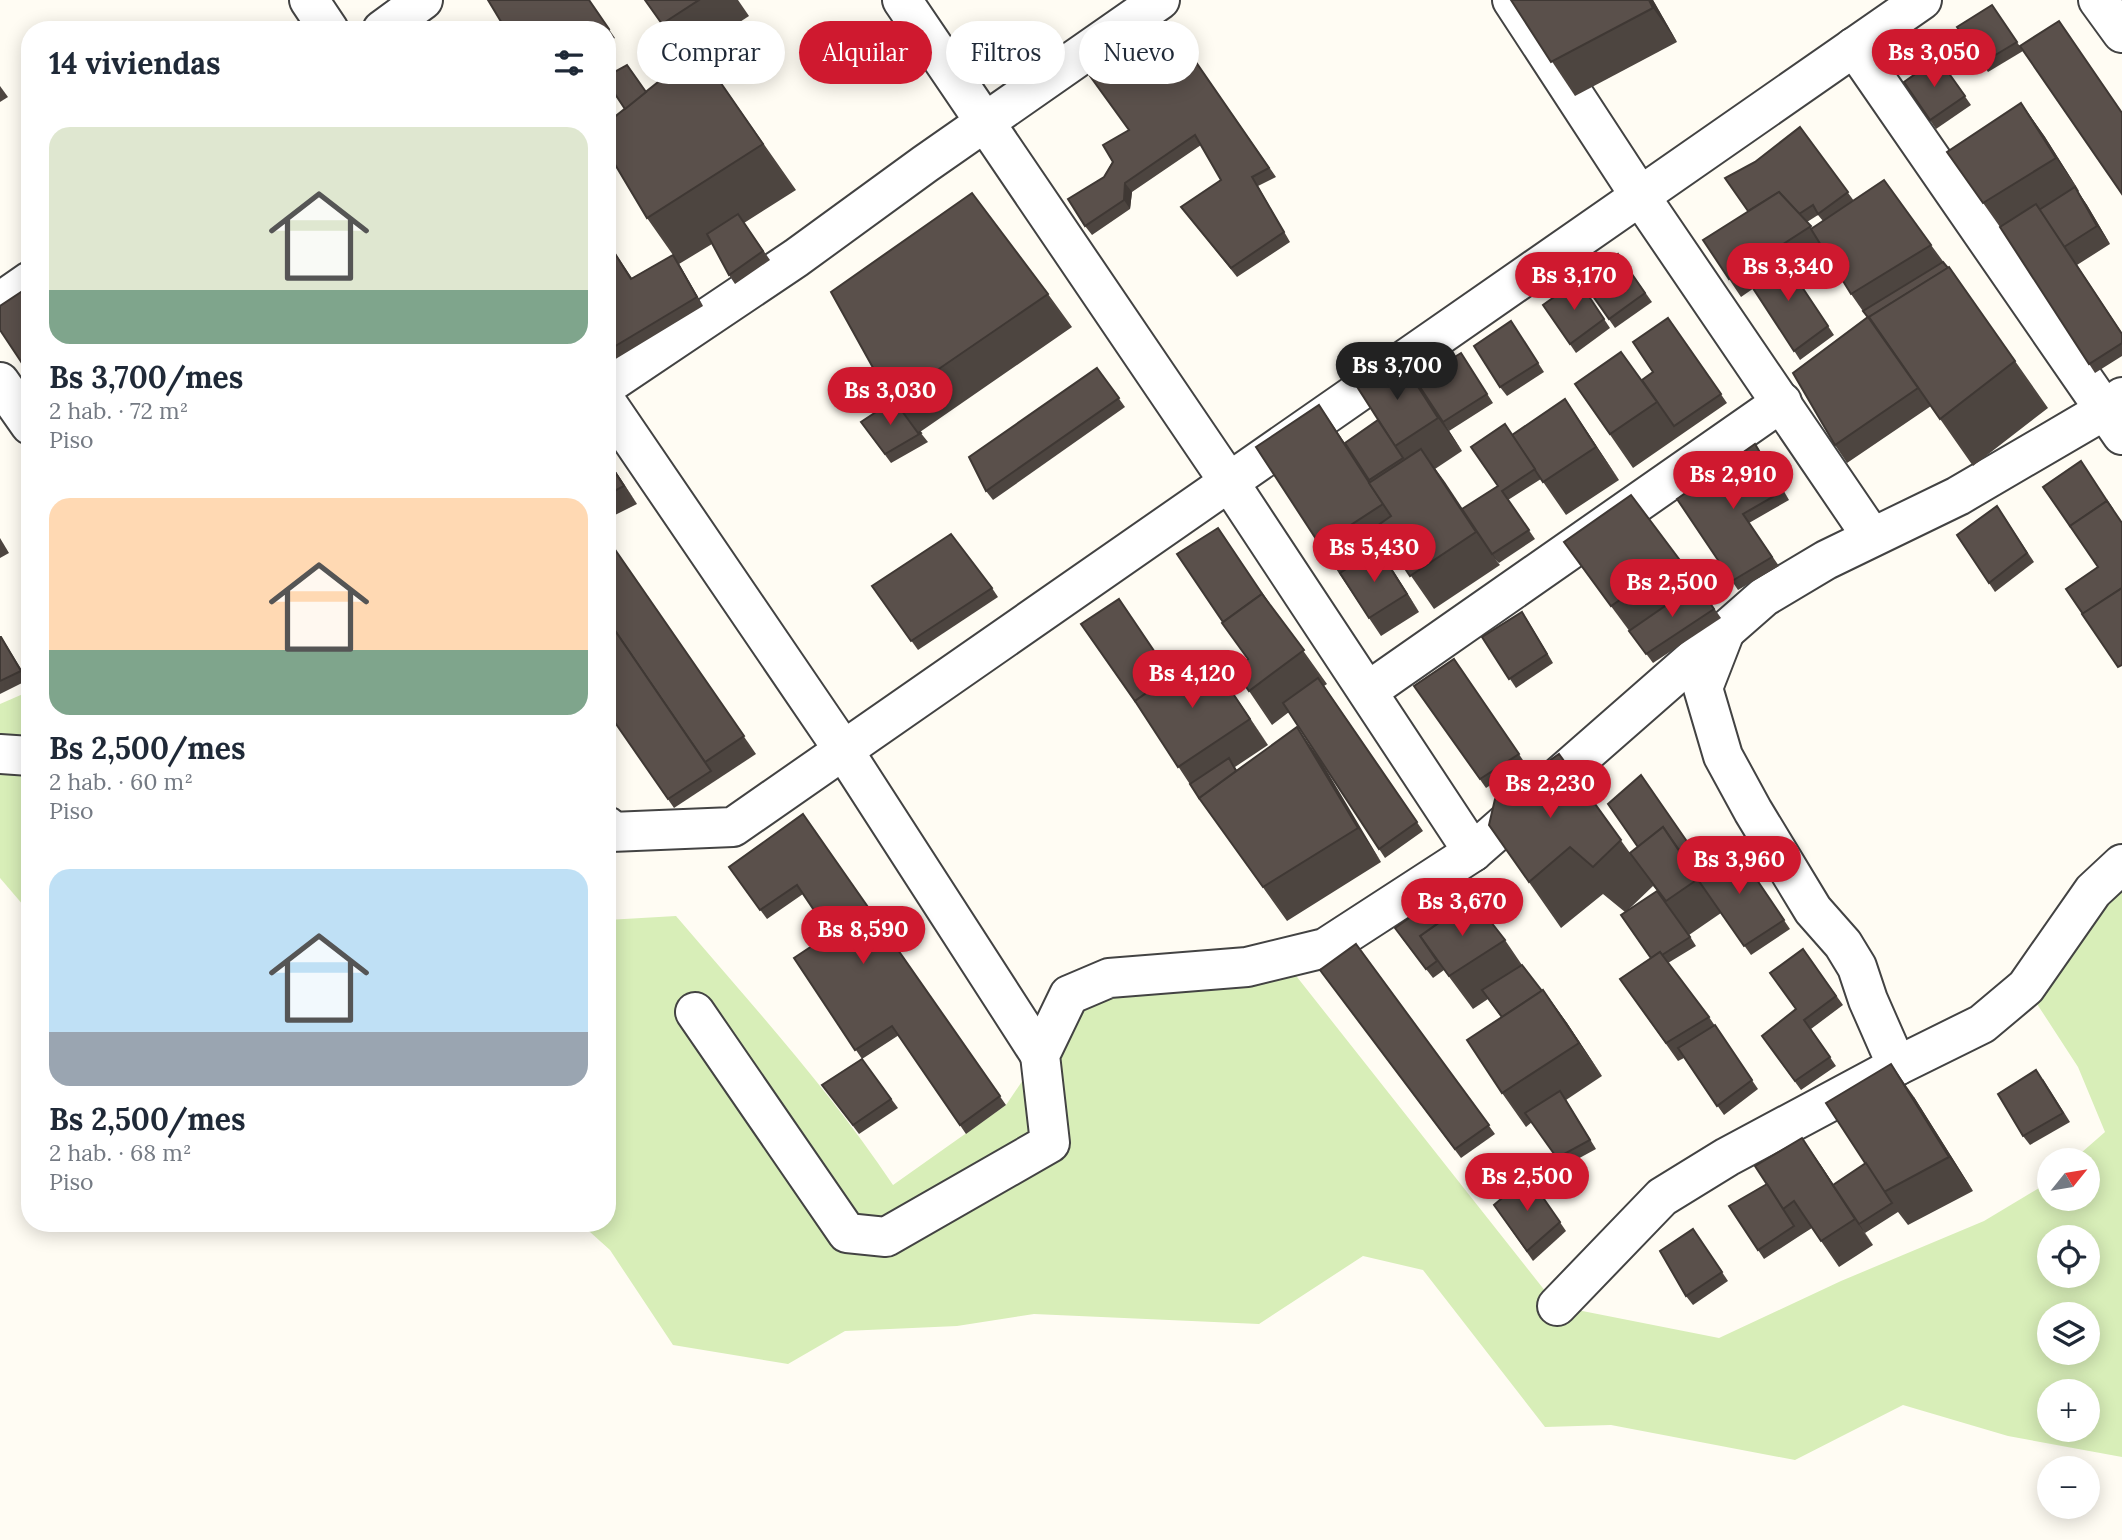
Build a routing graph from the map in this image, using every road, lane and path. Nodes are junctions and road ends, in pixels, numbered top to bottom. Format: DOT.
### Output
graph roads {
  1 [pos="309,0"];
  2 [pos="423,0"];
  3 [pos="902,0"];
  4 [pos="1160,0"];
  5 [pos="1512,0"];
  6 [pos="1922,0"];
  7 [pos="2098,0"];
  8 [pos="323,21"];
  9 [pos="394,21"];
  10 [pos="2122,33"];
  11 [pos="1854,47"];
  12 [pos="986,121"];
  13 [pos="1640,196"];
  14 [pos="21,287"];
  15 [pos="0,302"];
  16 [pos="616,379"];
  17 [pos="0,382"];
  18 [pos="1782,402"];
  19 [pos="21,412"];
  20 [pos="2116,414"];
  21 [pos="616,416"];
  22 [pos="1230,482"];
  23 [pos="1871,537"];
  24 [pos="1726,629"];
  25 [pos="1368,691"];
  26 [pos="844,751"];
  27 [pos="0,754"];
  28 [pos="21,755"];
  29 [pos="616,832"];
  30 [pos="1473,852"];
  31 [pos="2122,864"];
  32 [pos="695,1012"];
  33 [pos="1040,1055"];
  34 [pos="1897,1066"];
  35 [pos="1557,1306"];
  1 -- 8 [label="street"];
  2 -- 9 [label="street"];
  3 -- 12 [label="street"];
  4 -- 12 [label="street"];
  5 -- 13 [label="street"];
  6 -- 11 [label="street"];
  7 -- 10 [label="street"];
  11 -- 13 [label="street"];
  11 -- 20 [label="street"];
  12 -- 16 [label="street"];
  12 -- 22 [label="street"];
  13 -- 18 [label="street"];
  13 -- 22 [label="street"];
  14 -- 15 [label="street"];
  17 -- 19 [label="street"];
  18 -- 23 [label="street"];
  18 -- 25 [label="street"];
  20 -- 23 [label="street"];
  21 -- 26 [label="street"];
  22 -- 25 [label="street"];
  22 -- 26 [label="street"];
  23 -- 24 [label="street"];
  24 -- 30 [label="street"];
  24 -- 34 [label="street"];
  25 -- 30 [label="street"];
  26 -- 29 [label="street"];
  26 -- 33 [label="street"];
  27 -- 28 [label="street"];
  30 -- 33 [label="street"];
  31 -- 34 [label="street"];
  32 -- 33 [label="street"];
  34 -- 35 [label="street"];
}
